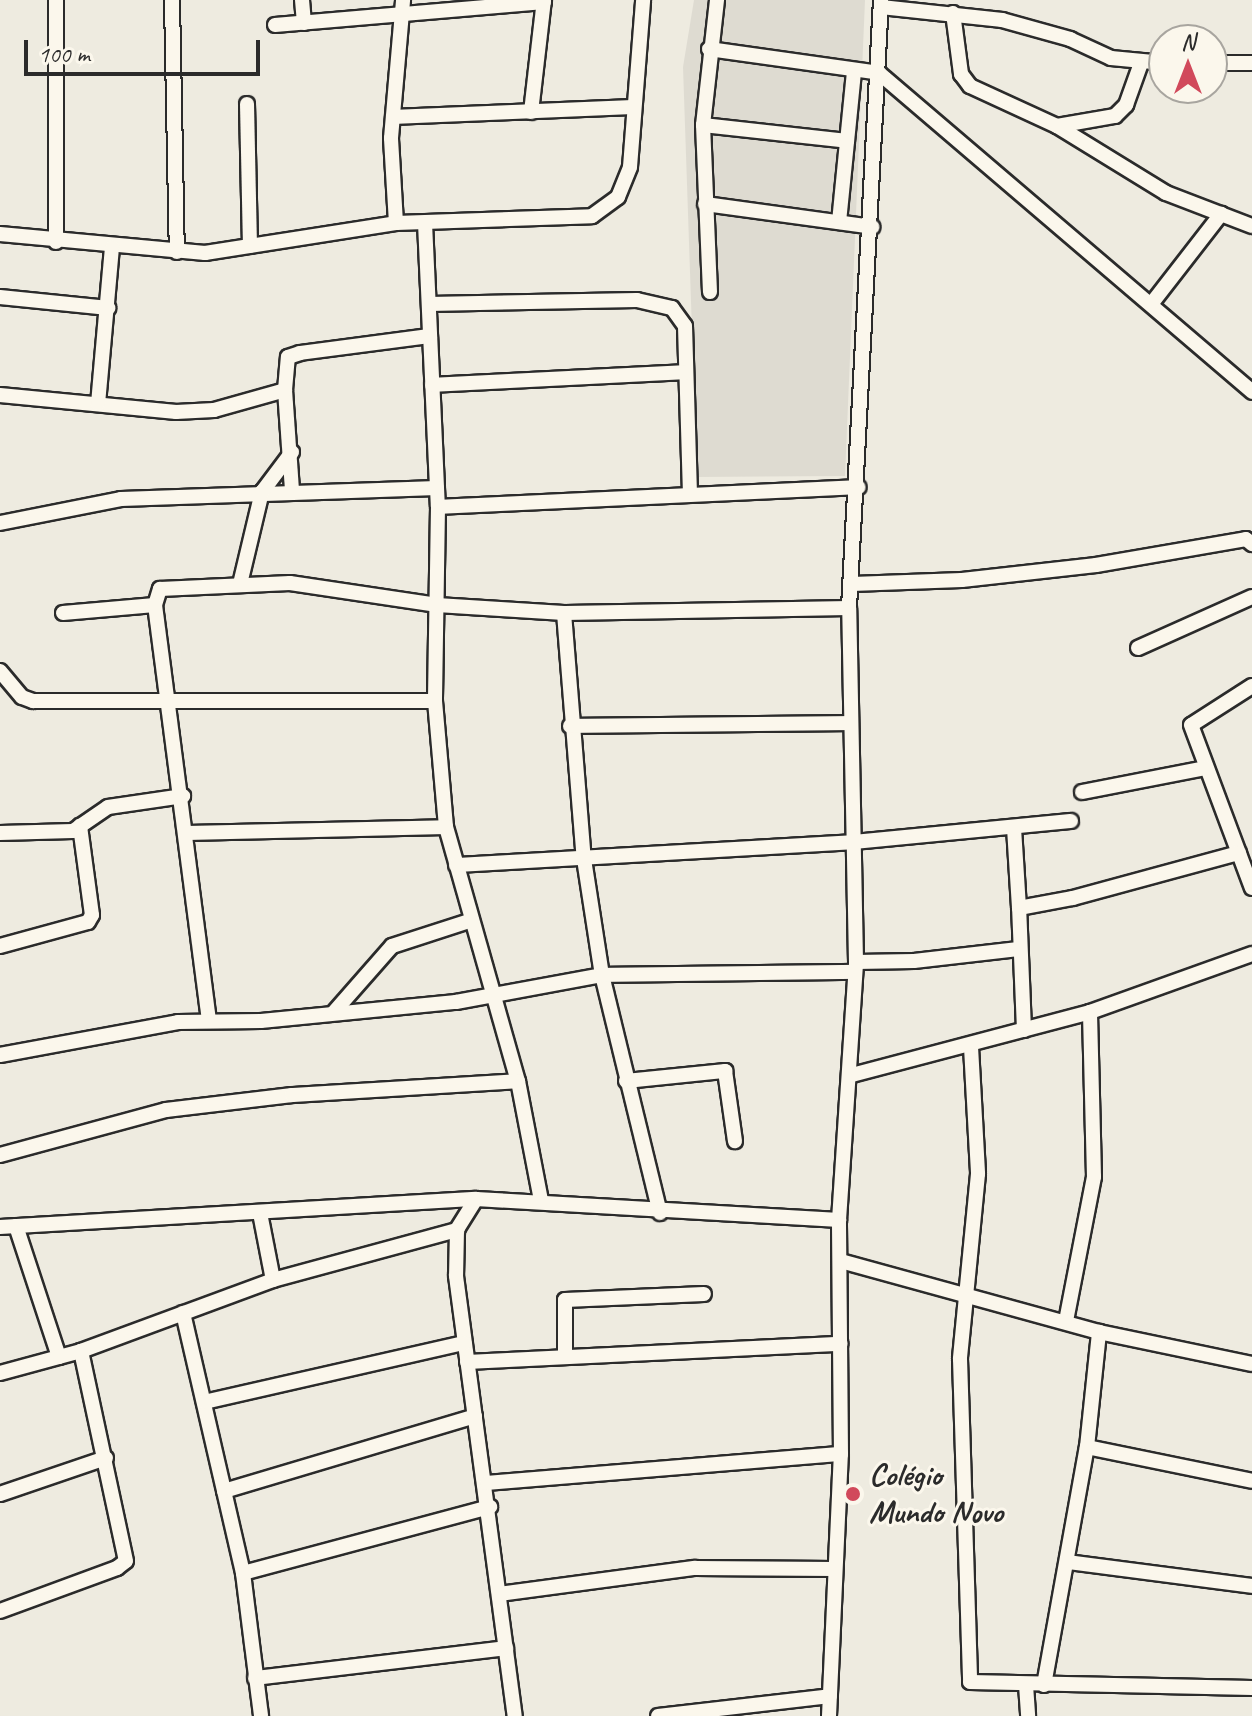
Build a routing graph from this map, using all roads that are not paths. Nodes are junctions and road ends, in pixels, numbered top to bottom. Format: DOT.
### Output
graph roads {
  1 [pos="56,0"];
  2 [pos="172,0"];
  3 [pos="302,0"];
  4 [pos="643,0"];
  5 [pos="717,0"];
  6 [pos="544,1"];
  7 [pos="881,4"];
  8 [pos="402,8"];
  9 [pos="953,13"];
  10 [pos="304,23"];
  11 [pos="275,25"];
  12 [pos="709,49"];
  13 [pos="1141,63"];
  14 [pos="1148,63"];
  15 [pos="1228,63"];
  16 [pos="1252,63"];
  17 [pos="854,72"];
  18 [pos="879,73"];
  19 [pos="247,104"];
  20 [pos="632,107"];
  21 [pos="531,112"];
  22 [pos="393,117"];
  23 [pos="703,125"];
  24 [pos="1057,126"];
  25 [pos="847,141"];
  26 [pos="705,204"];
  27 [pos="1221,214"];
  28 [pos="839,222"];
  29 [pos="396,223"];
  30 [pos="425,223"];
  31 [pos="1252,226"];
  32 [pos="872,227"];
  33 [pos="0,234"];
  34 [pos="56,242"];
  35 [pos="250,246"];
  36 [pos="112,248"];
  37 [pos="177,252"];
  38 [pos="710,292"];
  39 [pos="0,297"];
  40 [pos="1152,303"];
  41 [pos="429,304"];
  42 [pos="108,308"];
  43 [pos="430,336"];
  44 [pos="686,372"];
  45 [pos="432,385"];
  46 [pos="285,390"];
  47 [pos="1252,392"];
  48 [pos="0,395"];
  49 [pos="98,404"];
  50 [pos="292,452"];
  51 [pos="859,487"];
  52 [pos="437,488"];
  53 [pos="292,491"];
  54 [pos="262,492"];
  55 [pos="690,493"];
  56 [pos="438,507"];
  57 [pos="0,523"];
  58 [pos="1250,538"];
  59 [pos="240,584"];
  60 [pos="852,584"];
  61 [pos="1252,597"];
  62 [pos="155,605"];
  63 [pos="437,605"];
  64 [pos="849,608"];
  65 [pos="63,613"];
  66 [pos="564,613"];
  67 [pos="1138,648"];
  68 [pos="0,671"];
  69 [pos="1251,687"];
  70 [pos="435,701"];
  71 [pos="166,702"];
  72 [pos="848,723"];
  73 [pos="570,726"];
  74 [pos="1206,768"];
  75 [pos="1082,792"];
  76 [pos="183,796"];
  77 [pos="1071,821"];
  78 [pos="80,826"];
  79 [pos="446,827"];
  80 [pos="1014,828"];
  81 [pos="0,833"];
  82 [pos="187,833"];
  83 [pos="853,842"];
  84 [pos="1239,853"];
  85 [pos="584,859"];
  86 [pos="456,865"];
  87 [pos="1252,888"];
  88 [pos="1019,908"];
  89 [pos="472,920"];
  90 [pos="0,946"];
  91 [pos="1018,949"];
  92 [pos="1252,954"];
  93 [pos="856,967"];
  94 [pos="602,975"];
  95 [pos="493,992"];
  96 [pos="334,1012"];
  97 [pos="1090,1012"];
  98 [pos="209,1020"];
  99 [pos="1024,1030"];
  100 [pos="971,1047"];
  101 [pos="0,1055"];
  102 [pos="852,1075"];
  103 [pos="518,1081"];
  104 [pos="626,1081"];
  105 [pos="735,1141"];
  106 [pos="0,1155"];
  107 [pos="476,1199"];
  108 [pos="541,1201"];
  109 [pos="260,1213"];
  110 [pos="660,1213"];
  111 [pos="839,1220"];
  112 [pos="16,1226"];
  113 [pos="0,1227"];
  114 [pos="457,1230"];
  115 [pos="841,1261"];
  116 [pos="273,1280"];
  117 [pos="963,1291"];
  118 [pos="704,1294"];
  119 [pos="183,1313"];
  120 [pos="1066,1321"];
  121 [pos="1099,1332"];
  122 [pos="464,1343"];
  123 [pos="841,1344"];
  124 [pos="81,1351"];
  125 [pos="59,1357"];
  126 [pos="565,1357"];
  127 [pos="467,1362"];
  128 [pos="1252,1364"];
  129 [pos="0,1373"];
  130 [pos="204,1402"];
  131 [pos="475,1416"];
  132 [pos="1087,1447"];
  133 [pos="841,1454"];
  134 [pos="106,1458"];
  135 [pos="1250,1477"];
  136 [pos="487,1483"];
  137 [pos="224,1491"];
  138 [pos="0,1494"];
  139 [pos="490,1507"];
  140 [pos="1068,1562"];
  141 [pos="834,1569"];
  142 [pos="243,1573"];
  143 [pos="1252,1586"];
  144 [pos="499,1594"];
  145 [pos="0,1611"];
  146 [pos="506,1648"];
  147 [pos="255,1678"];
  148 [pos="1026,1685"];
  149 [pos="1044,1685"];
  150 [pos="1252,1688"];
  151 [pos="830,1696"];
  152 [pos="261,1716"];
  153 [pos="515,1716"];
  154 [pos="658,1716"];
  155 [pos="829,1716"];
  156 [pos="1028,1716"];
  1 -- 34 [label="street"];
  2 -- 37 [label="street"];
  3 -- 10 [label="street"];
  4 -- 20 [label="street"];
  5 -- 12 [label="street"];
  6 -- 8 [label="street"];
  6 -- 21 [label="street"];
  7 -- 9 [label="street"];
  7 -- 18 [label="street"];
  8 -- 10 [label="street"];
  8 -- 22 [label="street"];
  9 -- 13 [label="street"];
  9 -- 24 [label="street"];
  10 -- 11 [label="street"];
  12 -- 17 [label="street"];
  12 -- 23 [label="street"];
  13 -- 14 [label="street"];
  13 -- 24 [label="street"];
  15 -- 16 [label="street"];
  17 -- 18 [label="street"];
  17 -- 25 [label="street"];
  18 -- 32 [label="street"];
  18 -- 40 [label="street"];
  19 -- 35 [label="street"];
  20 -- 21 [label="street"];
  20 -- 30 [label="street"];
  21 -- 22 [label="street"];
  22 -- 29 [label="street"];
  23 -- 25 [label="street"];
  23 -- 26 [label="street"];
  24 -- 27 [label="street"];
  25 -- 28 [label="street"];
  26 -- 28 [label="street"];
  26 -- 38 [label="street"];
  27 -- 31 [label="street"];
  27 -- 40 [label="street"];
  28 -- 32 [label="street"];
  29 -- 30 [label="street"];
  29 -- 35 [label="street"];
  30 -- 41 [label="street"];
  32 -- 51 [label="street"];
  33 -- 34 [label="street"];
  34 -- 36 [label="street"];
  35 -- 37 [label="street"];
  36 -- 37 [label="street"];
  36 -- 42 [label="street"];
  39 -- 42 [label="street"];
  40 -- 47 [label="street"];
  41 -- 43 [label="street"];
  41 -- 44 [label="street"];
  42 -- 49 [label="street"];
  43 -- 45 [label="street"];
  43 -- 46 [label="street"];
  44 -- 45 [label="street"];
  44 -- 55 [label="street"];
  45 -- 52 [label="street"];
  46 -- 49 [label="street"];
  46 -- 50 [label="street"];
  48 -- 49 [label="street"];
  50 -- 53 [label="street"];
  50 -- 54 [label="street"];
  51 -- 55 [label="street"];
  51 -- 60 [label="street"];
  52 -- 53 [label="street"];
  52 -- 56 [label="street"];
  53 -- 54 [label="street"];
  54 -- 57 [label="street"];
  54 -- 59 [label="street"];
  55 -- 56 [label="street"];
  56 -- 63 [label="street"];
  58 -- 60 [label="street"];
  59 -- 62 [label="street"];
  59 -- 63 [label="street"];
  60 -- 64 [label="street"];
  61 -- 67 [label="street"];
  62 -- 65 [label="street"];
  62 -- 71 [label="street"];
  63 -- 66 [label="street"];
  63 -- 70 [label="street"];
  64 -- 66 [label="street"];
  64 -- 72 [label="street"];
  66 -- 73 [label="street"];
  68 -- 71 [label="street"];
  69 -- 74 [label="street"];
  70 -- 71 [label="street"];
  70 -- 79 [label="street"];
  71 -- 76 [label="street"];
  72 -- 73 [label="street"];
  72 -- 83 [label="street"];
  73 -- 85 [label="street"];
  74 -- 75 [label="street"];
  74 -- 84 [label="street"];
  76 -- 78 [label="street"];
  76 -- 82 [label="street"];
  77 -- 80 [label="street"];
  78 -- 81 [label="street"];
  78 -- 90 [label="street"];
  79 -- 82 [label="street"];
  79 -- 86 [label="street"];
  80 -- 83 [label="street"];
  80 -- 88 [label="street"];
  82 -- 98 [label="street"];
  83 -- 85 [label="street"];
  83 -- 93 [label="street"];
  84 -- 87 [label="street"];
  84 -- 88 [label="street"];
  85 -- 86 [label="street"];
  85 -- 94 [label="street"];
  86 -- 89 [label="street"];
  88 -- 91 [label="street"];
  89 -- 95 [label="street"];
  89 -- 96 [label="street"];
  91 -- 93 [label="street"];
  91 -- 99 [label="street"];
  92 -- 97 [label="street"];
  93 -- 94 [label="street"];
  93 -- 102 [label="street"];
  94 -- 95 [label="street"];
  94 -- 104 [label="street"];
  95 -- 96 [label="street"];
  95 -- 103 [label="street"];
  96 -- 98 [label="street"];
  97 -- 99 [label="street"];
  97 -- 120 [label="street"];
  98 -- 101 [label="street"];
  99 -- 100 [label="street"];
  100 -- 102 [label="street"];
  100 -- 117 [label="street"];
  102 -- 111 [label="street"];
  103 -- 106 [label="street"];
  103 -- 108 [label="street"];
  104 -- 105 [label="street"];
  104 -- 110 [label="street"];
  107 -- 108 [label="street"];
  107 -- 109 [label="street"];
  107 -- 114 [label="street"];
  108 -- 110 [label="street"];
  109 -- 112 [label="street"];
  109 -- 116 [label="street"];
  110 -- 111 [label="street"];
  111 -- 115 [label="street"];
  112 -- 113 [label="street"];
  112 -- 125 [label="street"];
  114 -- 116 [label="street"];
  114 -- 122 [label="street"];
  115 -- 117 [label="street"];
  115 -- 123 [label="street"];
  116 -- 119 [label="street"];
  117 -- 120 [label="street"];
  117 -- 148 [label="street"];
  118 -- 126 [label="street"];
  119 -- 124 [label="street"];
  119 -- 130 [label="street"];
  120 -- 121 [label="street"];
  121 -- 128 [label="street"];
  121 -- 132 [label="street"];
  122 -- 127 [label="street"];
  122 -- 130 [label="street"];
  123 -- 126 [label="street"];
  123 -- 133 [label="street"];
  124 -- 125 [label="street"];
  124 -- 134 [label="street"];
  125 -- 129 [label="street"];
  126 -- 127 [label="street"];
  127 -- 131 [label="street"];
  130 -- 137 [label="street"];
  131 -- 136 [label="street"];
  131 -- 137 [label="street"];
  132 -- 135 [label="street"];
  132 -- 140 [label="street"];
  133 -- 136 [label="street"];
  133 -- 141 [label="street"];
  134 -- 138 [label="street"];
  134 -- 145 [label="street"];
  136 -- 139 [label="street"];
  137 -- 142 [label="street"];
  139 -- 142 [label="street"];
  139 -- 144 [label="street"];
  140 -- 143 [label="street"];
  140 -- 149 [label="street"];
  141 -- 144 [label="street"];
  141 -- 151 [label="street"];
  142 -- 147 [label="street"];
  144 -- 146 [label="street"];
  146 -- 147 [label="street"];
  146 -- 153 [label="street"];
  147 -- 152 [label="street"];
  148 -- 149 [label="street"];
  148 -- 156 [label="street"];
  149 -- 150 [label="street"];
  151 -- 154 [label="street"];
  151 -- 155 [label="street"];
}
